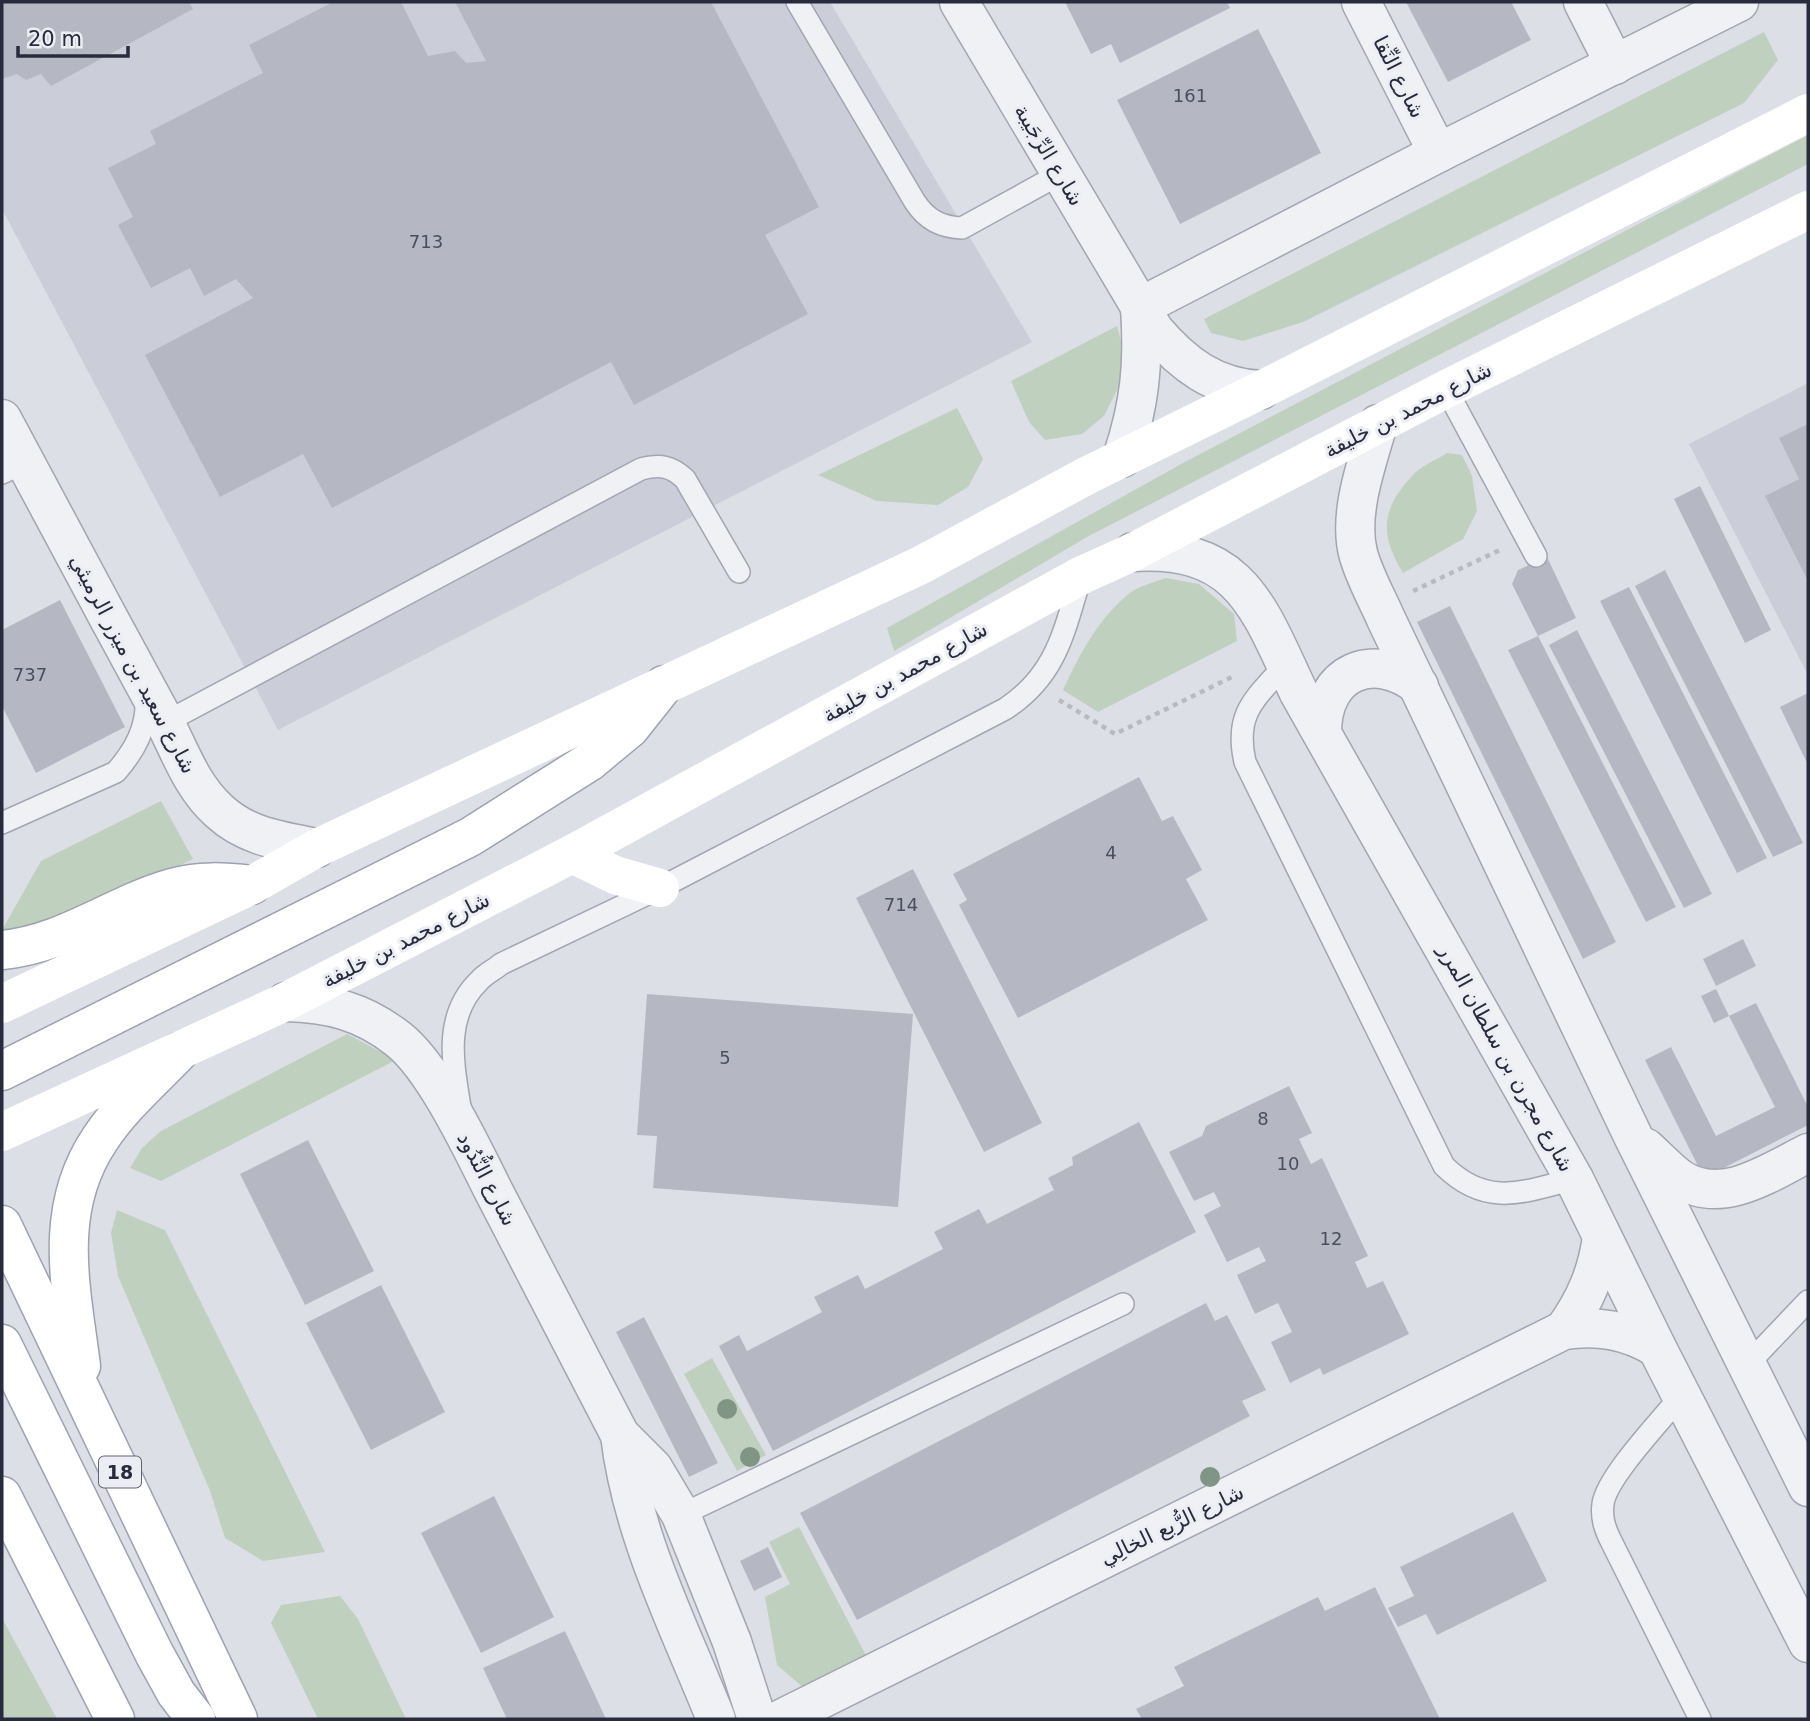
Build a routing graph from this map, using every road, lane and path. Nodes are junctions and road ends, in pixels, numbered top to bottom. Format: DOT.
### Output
graph roads {
  1 [pos="797,2"];
  2 [pos="959,2"];
  3 [pos="1361,2"];
  4 [pos="1583,2"];
  5 [pos="1739,2"];
  6 [pos="1615,65"];
  7 [pos="1808,113"];
  8 [pos="1438,153"];
  9 [pos="1059,174"];
  10 [pos="1808,210"];
  11 [pos="1140,307"];
  12 [pos="1446,389"];
  13 [pos="1261,390"];
  14 [pos="2,419"];
  15 [pos="1378,424"];
  16 [pos="1122,458"];
  17 [pos="13,467"];
  18 [pos="1531,547"];
  19 [pos="1133,552"];
  20 [pos="739,572"];
  21 [pos="1082,575"];
  22 [pos="1381,607"];
  23 [pos="1282,660"];
  24 [pos="145,685"];
  25 [pos="664,685"];
  26 [pos="1035,685"];
  27 [pos="1419,686"];
  28 [pos="166,722"];
  29 [pos="1322,732"];
  30 [pos="2,822"];
  31 [pos="317,848"];
  32 [pos="572,855"];
  33 [pos="252,885"];
  34 [pos="660,888"];
  35 [pos="2,950"];
  36 [pos="285,1002"];
  37 [pos="2,1004"];
  38 [pos="179,1052"];
  39 [pos="2,1071"];
  40 [pos="2,1132"];
  41 [pos="466,1136"];
  42 [pos="1633,1136"];
  43 [pos="1808,1153"];
  44 [pos="1574,1179"];
  45 [pos="2,1225"];
  46 [pos="1602,1237"];
  47 [pos="1808,1301"];
  48 [pos="1123,1304"];
  49 [pos="1564,1330"];
  50 [pos="2,1344"];
  51 [pos="1657,1348"];
  52 [pos="1747,1365"];
  53 [pos="1681,1396"];
  54 [pos="85,1400"];
  55 [pos="620,1435"];
  56 [pos="1800,1449"];
  57 [pos="1808,1487"];
  58 [pos="2,1496"];
  59 [pos="681,1515"];
  60 [pos="1808,1643"];
  61 [pos="115,1719"];
  62 [pos="196,1719"];
  63 [pos="238,1719"];
  64 [pos="716,1719"];
  65 [pos="757,1719"];
  66 [pos="781,1719"];
  67 [pos="1700,1719"];
  1 -- 9 [label="lane"];
  2 -- 9 [label="street, شارع الرِّجَيبة"];
  3 -- 8 [label="street, شارع النِّقا"];
  4 -- 6 [label="street"];
  5 -- 6 [label="street"];
  6 -- 8 [label="street"];
  7 -- 13 [label="main road"];
  8 -- 11 [label="street"];
  9 -- 11 [label="street, شارع الرِّجَيبة"];
  10 -- 12 [label="main road, شارع محمد بن خليفة"];
  11 -- 13 [label="street, شارع الرِّجَيبة"];
  11 -- 16 [label="street, شارع الرِّجَيبة"];
  12 -- 15 [label="main road, شارع محمد بن خليفة"];
  12 -- 18 [label="lane"];
  13 -- 16 [label="main road"];
  14 -- 17 [label="street, شارع سعيد بن ميزر الرميثي"];
  15 -- 19 [label="main road, شارع محمد بن خليفة"];
  15 -- 22 [label="street"];
  16 -- 25 [label="main road"];
  17 -- 24 [label="street, شارع سعيد بن ميزر الرميثي"];
  18 -- 22 [label="path"];
  19 -- 21 [label="main road, شارع محمد بن خليفة"];
  19 -- 23 [label="street, شارع مجرن بن سلطان المرر"];
  20 -- 28 [label="lane"];
  21 -- 26 [label="lane"];
  21 -- 32 [label="main road, شارع محمد بن خليفة"];
  22 -- 27 [label="street"];
  23 -- 26 [label="path"];
  23 -- 29 [label="street, شارع مجرن بن سلطان المرر"];
  23 -- 44 [label="lane"];
  24 -- 28 [label="street, شارع سعيد بن ميزر الرميثي"];
  24 -- 30 [label="lane"];
  25 -- 31 [label="main road"];
  25 -- 39 [label="main road"];
  26 -- 34 [label="lane"];
  27 -- 29 [label="street"];
  27 -- 42 [label="street"];
  28 -- 31 [label="street, شارع سعيد بن ميزر الرميثي"];
  29 -- 44 [label="street, شارع مجرن بن سلطان المرر"];
  31 -- 33 [label="main road"];
  32 -- 34 [label="main road"];
  32 -- 36 [label="main road, شارع محمد بن خليفة"];
  33 -- 35 [label="main road"];
  33 -- 37 [label="main road"];
  34 -- 41 [label="lane"];
  36 -- 38 [label="main road, شارع محمد بن خليفة"];
  36 -- 41 [label="street, شارع النُّدُود"];
  38 -- 40 [label="main road, شارع محمد بن خليفة"];
  38 -- 54 [label="main road"];
  41 -- 55 [label="street, شارع النُّدُود"];
  42 -- 43 [label="street"];
  42 -- 52 [label="street"];
  44 -- 46 [label="street, شارع مجرن بن سلطان المرر"];
  45 -- 54 [label="main road, 18"];
  46 -- 49 [label="street"];
  46 -- 51 [label="street, شارع مجرن بن سلطان المرر"];
  47 -- 52 [label="lane"];
  48 -- 59 [label="lane"];
  49 -- 51 [label="street, شارع الرُّبع الخالِي"];
  49 -- 66 [label="street, شارع الرُّبع الخالِي"];
  50 -- 62 [label="main road"];
  51 -- 53 [label="street, شارع مجرن بن سلطان المرر"];
  52 -- 56 [label="street"];
  53 -- 60 [label="street, شارع مجرن بن سلطان المرر"];
  53 -- 67 [label="lane"];
  54 -- 63 [label="main road, 18"];
  55 -- 59 [label="street, شارع النُّدُود"];
  55 -- 64 [label="street, شارع النُّدُود"];
  56 -- 57 [label="street"];
  58 -- 61 [label="main road"];
  59 -- 65 [label="street, شارع النُّدُود"];
}
